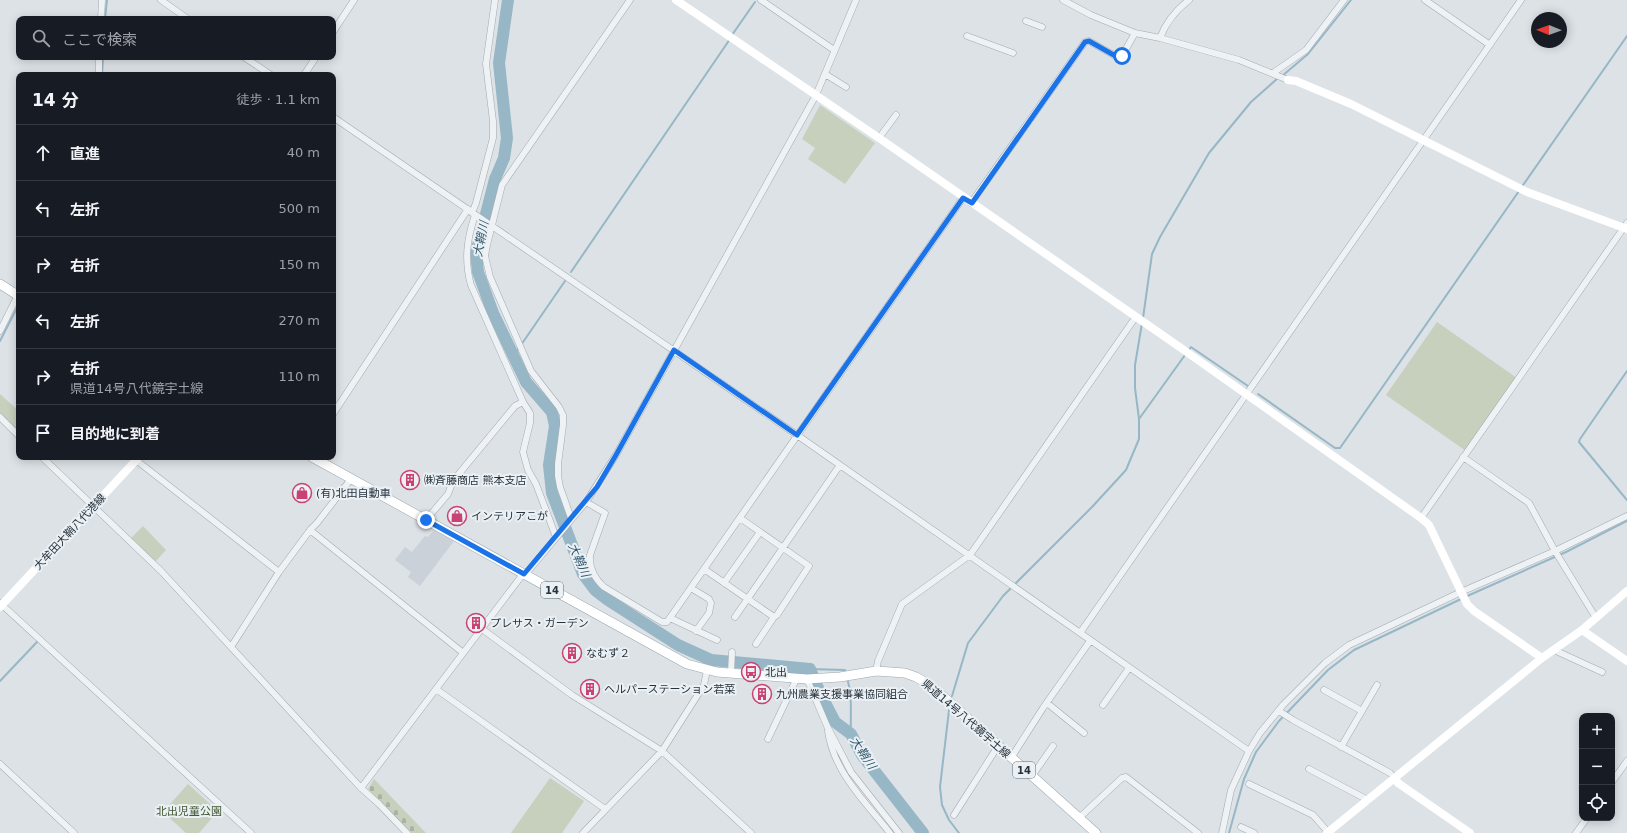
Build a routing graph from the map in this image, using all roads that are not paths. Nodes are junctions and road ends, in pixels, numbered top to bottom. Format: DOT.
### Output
graph roads {
  1 [pos="102,0"];
  2 [pos="160,0"];
  3 [pos="354,0"];
  4 [pos="495,0"];
  5 [pos="630,0"];
  6 [pos="761,0"];
  7 [pos="856,0"];
  8 [pos="1063,0"];
  9 [pos="1189,0"];
  10 [pos="1344,0"];
  11 [pos="1425,0"];
  12 [pos="1521,0"];
  13 [pos="680,1"];
  14 [pos="1077,3"];
  15 [pos="101,16"];
  16 [pos="184,16"];
  17 [pos="1026,21"];
  18 [pos="336,27"];
  19 [pos="1042,27"];
  20 [pos="1135,33"];
  21 [pos="967,36"];
  22 [pos="1160,38"];
  23 [pos="1490,45"];
  24 [pos="834,50"];
  25 [pos="1013,53"];
  26 [pos="100,60"];
  27 [pos="248,60"];
  28 [pos="314,60"];
  29 [pos="99,72"];
  30 [pos="266,72"];
  31 [pos="306,72"];
  32 [pos="825,74"];
  33 [pos="1274,74"];
  34 [pos="1286,79"];
  35 [pos="846,87"];
  36 [pos="816,95"];
  37 [pos="896,115"];
  38 [pos="336,119"];
  39 [pos="879,138"];
  40 [pos="1424,140"];
  41 [pos="963,198"];
  42 [pos="972,203"];
  43 [pos="473,213"];
  44 [pos="491,225"];
  45 [pos="1626,226"];
  46 [pos="0,284"];
  47 [pos="16,293"];
  48 [pos="16,301"];
  49 [pos="1136,318"];
  50 [pos="0,331"];
  51 [pos="674,350"];
  52 [pos="1246,395"];
  53 [pos="523,402"];
  54 [pos="336,410"];
  55 [pos="0,417"];
  56 [pos="16,433"];
  57 [pos="797,435"];
  58 [pos="1463,457"];
  59 [pos="45,460"];
  60 [pos="137,460"];
  61 [pos="139,460"];
  62 [pos="317,460"];
  63 [pos="840,465"];
  64 [pos="351,479"];
  65 [pos="586,502"];
  66 [pos="94,506"];
  67 [pos="1627,516"];
  68 [pos="740,518"];
  69 [pos="1421,518"];
  70 [pos="570,519"];
  71 [pos="426,520"];
  72 [pos="310,530"];
  73 [pos="760,532"];
  74 [pos="557,535"];
  75 [pos="782,548"];
  76 [pos="1556,551"];
  77 [pos="970,555"];
  78 [pos="704,569"];
  79 [pos="279,572"];
  80 [pos="524,574"];
  81 [pos="724,583"];
  82 [pos="691,588"];
  83 [pos="1627,591"];
  84 [pos="1464,596"];
  85 [pos="747,599"];
  86 [pos="1,605"];
  87 [pos="735,616"];
  88 [pos="774,617"];
  89 [pos="670,618"];
  90 [pos="1596,618"];
  91 [pos="482,629"];
  92 [pos="1582,630"];
  93 [pos="696,631"];
  94 [pos="1080,633"];
  95 [pos="717,640"];
  96 [pos="1090,641"];
  97 [pos="756,644"];
  98 [pos="231,646"];
  99 [pos="1554,650"];
  100 [pos="462,652"];
  101 [pos="732,652"];
  102 [pos="1542,658"];
  103 [pos="1627,661"];
  104 [pos="1129,668"];
  105 [pos="707,670"];
  106 [pos="731,670"];
  107 [pos="876,671"];
  108 [pos="1602,672"];
  109 [pos="794,678"];
  110 [pos="808,679"];
  111 [pos="1377,685"];
  112 [pos="436,689"];
  113 [pos="1324,690"];
  114 [pos="1047,703"];
  115 [pos="1103,705"];
  116 [pos="1362,711"];
  117 [pos="1281,713"];
  118 [pos="827,726"];
  119 [pos="1084,733"];
  120 [pos="768,739"];
  121 [pos="998,746"];
  122 [pos="1053,746"];
  123 [pos="1341,747"];
  124 [pos="662,751"];
  125 [pos="1249,751"];
  126 [pos="1011,758"];
  127 [pos="1627,761"];
  128 [pos="0,764"];
  129 [pos="1309,769"];
  130 [pos="1032,776"];
  131 [pos="1395,778"];
  132 [pos="1615,778"];
  133 [pos="1249,784"];
  134 [pos="361,788"];
  135 [pos="1368,800"];
  136 [pos="606,809"];
  137 [pos="954,816"];
  138 [pos="1079,818"];
  139 [pos="1585,821"];
  140 [pos="1241,827"];
  141 [pos="74,833"];
  142 [pos="251,833"];
  143 [pos="407,833"];
  144 [pos="583,833"];
  145 [pos="751,833"];
  146 [pos="890,833"];
  147 [pos="899,833"];
  148 [pos="1096,833"];
  149 [pos="1198,833"];
  150 [pos="1222,833"];
  151 [pos="1254,833"];
  152 [pos="1328,833"];
  153 [pos="1470,833"];
  154 [pos="1576,833"];
  1 -- 15 [label="street"];
  2 -- 16 [label="street"];
  3 -- 18 [label="street"];
  4 -- 43 [label="street"];
  5 -- 44 [label="street"];
  6 -- 24 [label="street"];
  7 -- 24 [label="street"];
  8 -- 14 [label="street"];
  9 -- 22 [label="street"];
  10 -- 33 [label="street"];
  11 -- 23 [label="street"];
  12 -- 23 [label="street"];
  13 -- 36 [label="street"];
  14 -- 20 [label="street"];
  17 -- 19 [label="street"];
  20 -- 22 [label="street"];
  20 -- 42 [label="street"];
  21 -- 25 [label="street"];
  22 -- 33 [label="street"];
  23 -- 40 [label="street"];
  24 -- 32 [label="street"];
  26 -- 29 [label="street"];
  27 -- 30 [label="street"];
  28 -- 31 [label="street"];
  32 -- 35 [label="street"];
  32 -- 36 [label="street"];
  33 -- 34 [label="street"];
  34 -- 40 [label="street"];
  36 -- 39 [label="street"];
  36 -- 51 [label="street"];
  37 -- 39 [label="street"];
  38 -- 43 [label="street"];
  39 -- 41 [label="street"];
  40 -- 45 [label="street"];
  40 -- 52 [label="street"];
  41 -- 42 [label="street"];
  41 -- 57 [label="street"];
  42 -- 49 [label="street"];
  43 -- 44 [label="street"];
  43 -- 53 [label="street"];
  43 -- 54 [label="street"];
  44 -- 51 [label="street"];
  44 -- 70 [label="street"];
  45 -- 58 [label="street"];
  46 -- 47 [label="main road"];
  48 -- 50 [label="street"];
  49 -- 52 [label="street"];
  49 -- 77 [label="street"];
  51 -- 57 [label="street"];
  51 -- 65 [label="street"];
  52 -- 69 [label="street"];
  52 -- 94 [label="street"];
  53 -- 71 [label="street"];
  53 -- 74 [label="street"];
  55 -- 56 [label="street"];
  57 -- 63 [label="street"];
  57 -- 68 [label="street"];
  58 -- 69 [label="street"];
  58 -- 76 [label="street"];
  59 -- 66 [label="street"];
  60 -- 66 [label="street, 大牟田大鞘八代港線"];
  61 -- 79 [label="street"];
  62 -- 64 [label="main road, 県道14号八代鏡宇土線 / 14"];
  63 -- 75 [label="street"];
  63 -- 77 [label="street"];
  64 -- 71 [label="main road, 県道14号八代鏡宇土線 / 14"];
  64 -- 72 [label="street"];
  65 -- 70 [label="street"];
  65 -- 89 [label="street"];
  66 -- 86 [label="street, 大牟田大鞘八代港線"];
  66 -- 98 [label="street"];
  67 -- 76 [label="street"];
  68 -- 73 [label="street"];
  68 -- 78 [label="street"];
  69 -- 84 [label="street"];
  70 -- 74 [label="street"];
  71 -- 80 [label="main road, 県道14号八代鏡宇土線 / 14"];
  72 -- 79 [label="street"];
  72 -- 100 [label="street"];
  73 -- 75 [label="street"];
  73 -- 81 [label="street"];
  74 -- 80 [label="street"];
  75 -- 85 [label="street"];
  75 -- 88 [label="street"];
  76 -- 84 [label="street"];
  76 -- 90 [label="street"];
  77 -- 94 [label="street"];
  77 -- 107 [label="street"];
  78 -- 81 [label="street"];
  78 -- 82 [label="street"];
  79 -- 98 [label="street"];
  80 -- 91 [label="street"];
  80 -- 105 [label="main road, 県道14号八代鏡宇土線 / 14"];
  81 -- 85 [label="street"];
  82 -- 89 [label="street"];
  82 -- 93 [label="street"];
  83 -- 90 [label="street"];
  84 -- 102 [label="street"];
  84 -- 117 [label="street"];
  85 -- 87 [label="street"];
  85 -- 88 [label="street"];
  86 -- 142 [label="street"];
  88 -- 97 [label="street"];
  89 -- 93 [label="street"];
  90 -- 92 [label="street"];
  91 -- 100 [label="street"];
  91 -- 124 [label="street"];
  92 -- 99 [label="street"];
  92 -- 103 [label="street"];
  93 -- 95 [label="street"];
  94 -- 96 [label="street"];
  96 -- 104 [label="street"];
  96 -- 114 [label="street"];
  98 -- 134 [label="street"];
  99 -- 102 [label="street"];
  99 -- 108 [label="street"];
  100 -- 112 [label="street"];
  101 -- 106 [label="street"];
  102 -- 131 [label="street"];
  104 -- 115 [label="street"];
  104 -- 125 [label="street"];
  105 -- 106 [label="main road, 県道14号八代鏡宇土線 / 14"];
  105 -- 124 [label="street"];
  106 -- 109 [label="main road, 県道14号八代鏡宇土線 / 14"];
  107 -- 110 [label="main road, 県道14号八代鏡宇土線 / 14"];
  107 -- 121 [label="main road, 県道14号八代鏡宇土線 / 14"];
  109 -- 110 [label="main road, 県道14号八代鏡宇土線 / 14"];
  109 -- 120 [label="street"];
  110 -- 118 [label="street"];
  111 -- 116 [label="street"];
  112 -- 134 [label="street"];
  112 -- 136 [label="street"];
  113 -- 116 [label="street"];
  114 -- 119 [label="street"];
  114 -- 126 [label="street"];
  116 -- 123 [label="street"];
  117 -- 123 [label="street"];
  117 -- 125 [label="street"];
  118 -- 146 [label="street"];
  118 -- 147 [label="street"];
  121 -- 126 [label="main road, 県道14号八代鏡宇土線 / 14"];
  121 -- 137 [label="street"];
  122 -- 130 [label="street"];
  123 -- 131 [label="street"];
  124 -- 136 [label="street"];
  124 -- 145 [label="street"];
  125 -- 150 [label="street"];
  126 -- 130 [label="main road, 県道14号八代鏡宇土線 / 14"];
  127 -- 132 [label="street"];
  128 -- 141 [label="street"];
  129 -- 135 [label="street"];
  130 -- 138 [label="main road, 県道14号八代鏡宇土線 / 14"];
  131 -- 135 [label="street"];
  131 -- 153 [label="street"];
  133 -- 152 [label="street"];
  134 -- 143 [label="street"];
  135 -- 152 [label="street"];
  136 -- 144 [label="street"];
  138 -- 148 [label="main road, 県道14号八代鏡宇土線 / 14"];
  138 -- 149 [label="street"];
  139 -- 154 [label="street"];
  140 -- 151 [label="street"];
}
